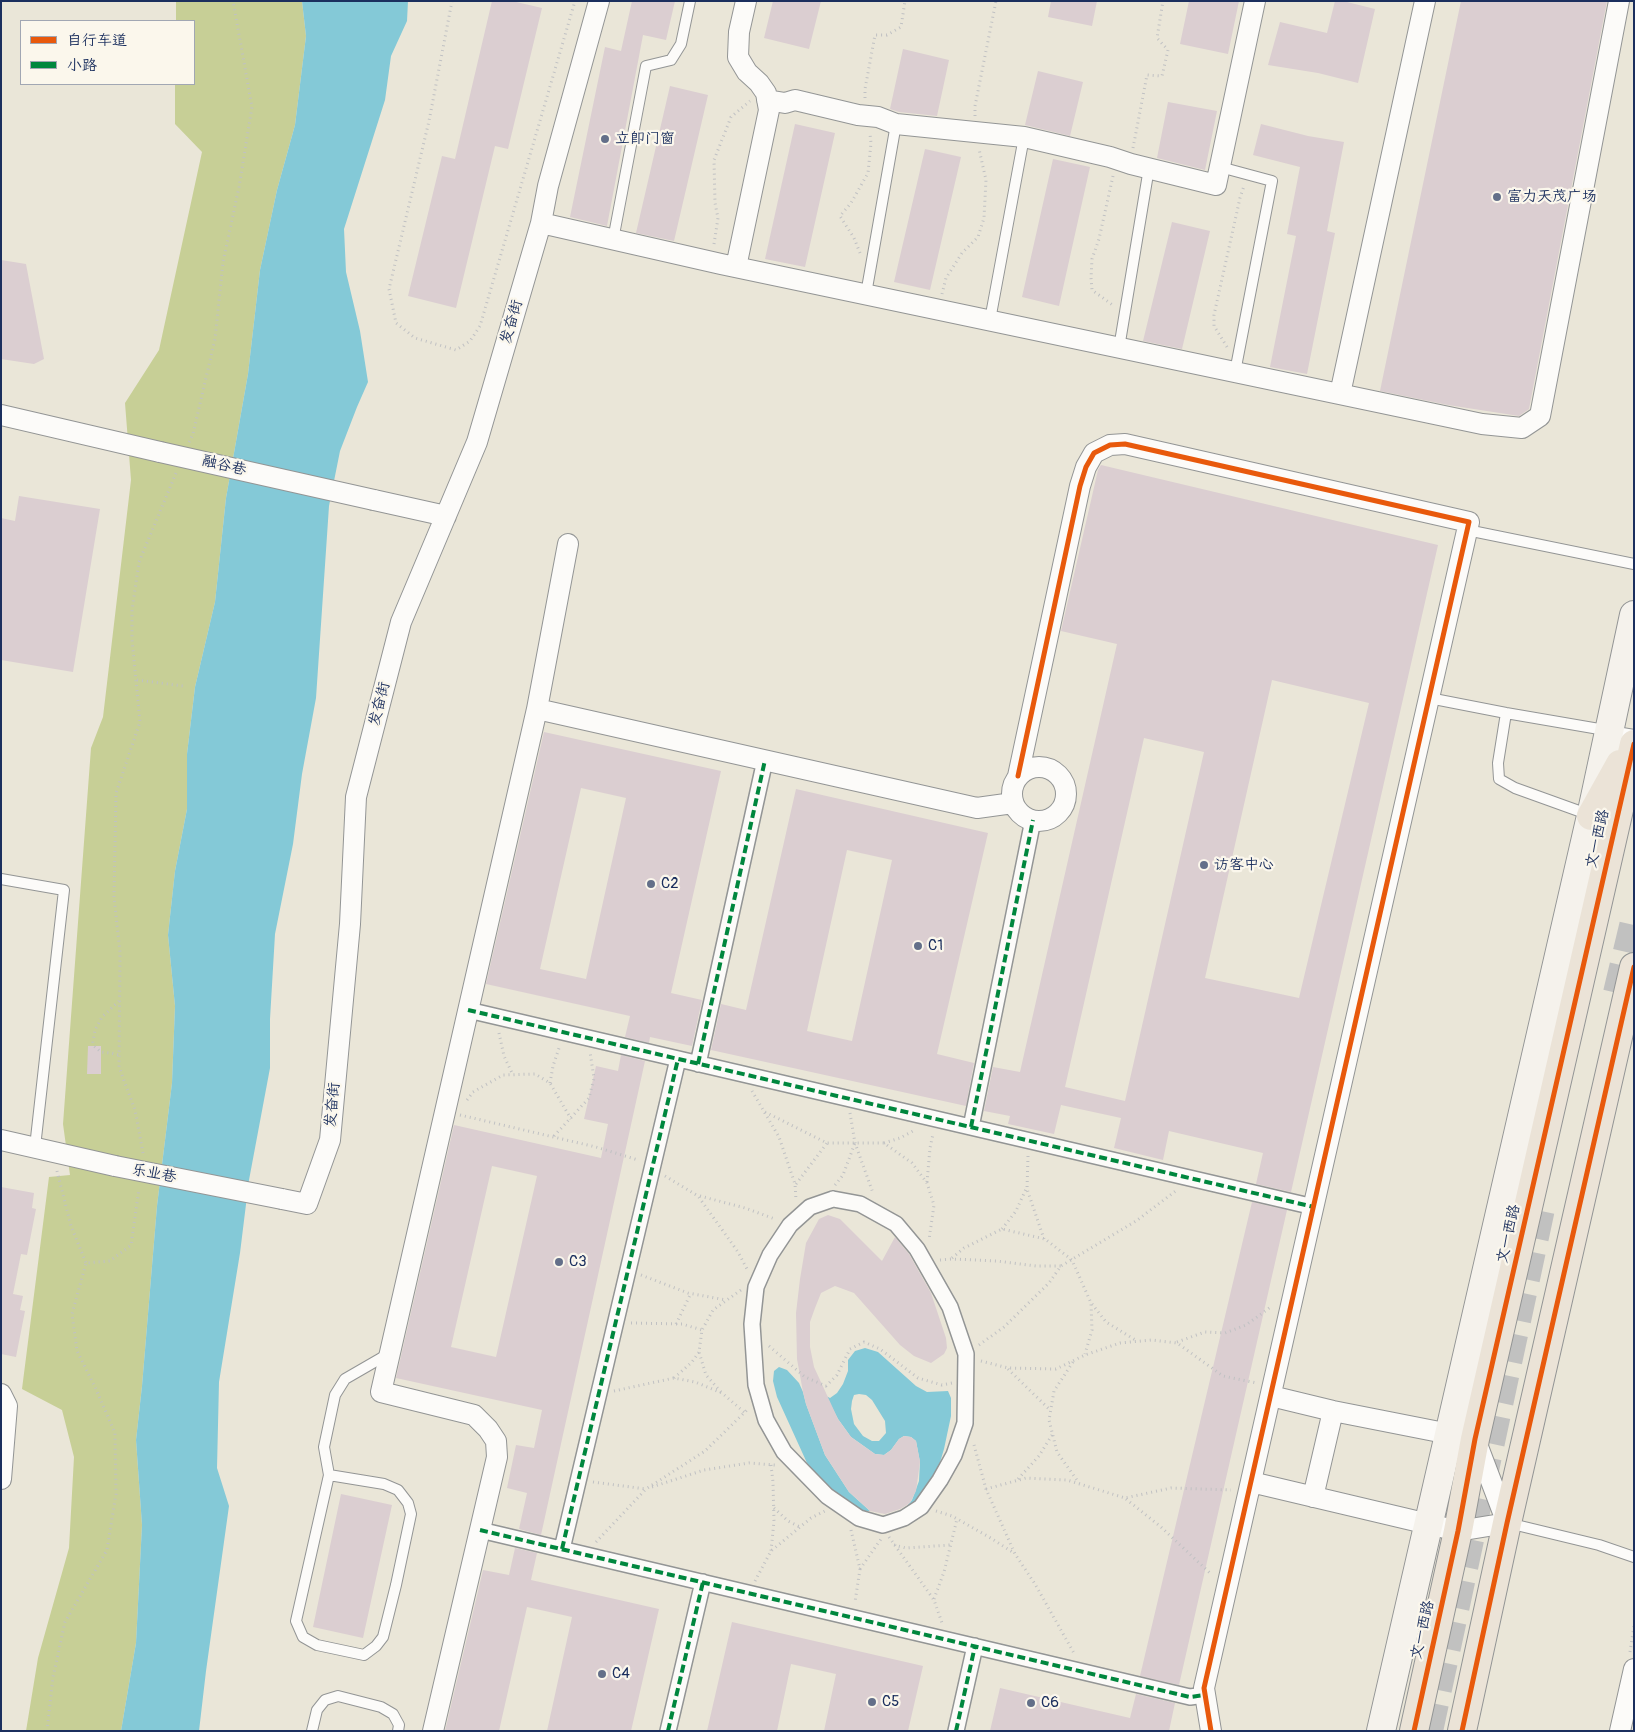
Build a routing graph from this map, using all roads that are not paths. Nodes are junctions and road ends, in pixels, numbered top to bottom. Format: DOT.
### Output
graph roads {
  1 [pos="599,1"];
  2 [pos="690,1"];
  3 [pos="746,1"];
  4 [pos="1255,1"];
  5 [pos="1425,1"];
  6 [pos="1619,1"];
  7 [pos="767,97"];
  8 [pos="896,124"];
  9 [pos="1024,137"];
  10 [pos="1220,167"];
  11 [pos="1149,168"];
  12 [pos="541,223"];
  13 [pos="613,240"];
  14 [pos="736,267"];
  15 [pos="866,294"];
  16 [pos="990,320"];
  17 [pos="1119,348"];
  18 [pos="1236,367"];
  19 [pos="1340,394"];
  20 [pos="1,415"];
  21 [pos="446,516"];
  22 [pos="1467,530"];
  23 [pos="568,544"];
  24 [pos="1634,564"];
  25 [pos="1634,615"];
  26 [pos="1429,698"];
  27 [pos="537,709"];
  28 [pos="1506,713"];
  29 [pos="1625,735"];
  30 [pos="1634,744"];
  31 [pos="765,760"];
  32 [pos="1018,776"];
  33 [pos="1013,803"];
  34 [pos="1591,816"];
  35 [pos="1032,820"];
  36 [pos="1610,842"];
  37 [pos="1,879"];
  38 [pos="1634,968"];
  39 [pos="468,1010"];
  40 [pos="678,1059"];
  41 [pos="698,1064"];
  42 [pos="971,1127"];
  43 [pos="1,1140"];
  44 [pos="44,1149"];
  45 [pos="307,1204"];
  46 [pos="1314,1207"];
  47 [pos="390,1353"];
  48 [pos="1272,1391"];
  49 [pos="1,1394"];
  50 [pos="1333,1411"];
  51 [pos="1463,1436"];
  52 [pos="329,1475"];
  53 [pos="1,1478"];
  54 [pos="1250,1486"];
  55 [pos="1313,1497"];
  56 [pos="840,1505"];
  57 [pos="1507,1523"];
  58 [pos="1428,1524"];
  59 [pos="480,1530"];
  60 [pos="1458,1531"];
  61 [pos="562,1549"];
  62 [pos="1634,1557"];
  63 [pos="704,1582"];
  64 [pos="975,1646"];
  65 [pos="1634,1669"];
  66 [pos="1205,1695"];
  67 [pos="312,1731"];
  68 [pos="398,1731"];
  69 [pos="433,1731"];
  70 [pos="668,1731"];
  71 [pos="956,1731"];
  72 [pos="1211,1731"];
  73 [pos="1381,1731"];
  74 [pos="1414,1731"];
  75 [pos="1462,1731"];
  76 [pos="1620,1731"];
  1 -- 12 [label="street, 发奋街"];
  2 -- 13 [label="lane"];
  3 -- 7 [label="street"];
  4 -- 10 [label="street"];
  5 -- 19 [label="street"];
  6 -- 19 [label="street"];
  7 -- 8 [label="street"];
  7 -- 14 [label="street"];
  8 -- 9 [label="street"];
  8 -- 15 [label="lane"];
  9 -- 11 [label="street"];
  9 -- 16 [label="lane"];
  10 -- 11 [label="street"];
  10 -- 18 [label="lane"];
  11 -- 17 [label="lane"];
  12 -- 13 [label="street"];
  12 -- 21 [label="street, 发奋街"];
  13 -- 14 [label="street"];
  14 -- 15 [label="street"];
  15 -- 16 [label="street"];
  16 -- 17 [label="street"];
  17 -- 18 [label="street"];
  18 -- 19 [label="street"];
  20 -- 21 [label="street, 融谷巷, bridge"];
  21 -- 45 [label="street, 发奋街"];
  22 -- 24 [label="lane"];
  22 -- 26 [label="street"];
  22 -- 32 [label="street"];
  23 -- 27 [label="street"];
  25 -- 29 [label="main road"];
  26 -- 28 [label="lane"];
  26 -- 46 [label="street"];
  27 -- 31 [label="street"];
  27 -- 39 [label="street"];
  28 -- 29 [label="lane"];
  28 -- 34 [label="lane"];
  29 -- 34 [label="main road"];
  30 -- 36 [label="main road, 文一西路"];
  31 -- 33 [label="street"];
  31 -- 41 [label="street"];
  32 -- 33 [label="street"];
  32 -- 35 [label="street"];
  33 -- 35 [label="street"];
  34 -- 36 [label="lane"];
  34 -- 51 [label="main road"];
  35 -- 42 [label="street"];
  36 -- 51 [label="main road, 文一西路"];
  37 -- 44 [label="lane"];
  38 -- 57 [label="main road"];
  39 -- 40 [label="street"];
  39 -- 47 [label="street"];
  40 -- 41 [label="street"];
  40 -- 61 [label="street"];
  41 -- 42 [label="street"];
  42 -- 46 [label="street"];
  43 -- 44 [label="street, 乐业巷"];
  44 -- 45 [label="street, 乐业巷, bridge"];
  46 -- 48 [label="street"];
  47 -- 52 [label="lane"];
  47 -- 59 [label="street"];
  48 -- 50 [label="street"];
  48 -- 54 [label="street"];
  49 -- 53 [label="street"];
  50 -- 51 [label="street"];
  50 -- 55 [label="street"];
  51 -- 57 [label="street"];
  51 -- 58 [label="main road"];
  51 -- 60 [label="main road, 文一西路"];
  52 -- 52 [label="lane"];
  54 -- 55 [label="street"];
  54 -- 66 [label="street"];
  55 -- 58 [label="street"];
  56 -- 56 [label="street"];
  57 -- 60 [label="street"];
  57 -- 62 [label="lane"];
  57 -- 75 [label="main road"];
  58 -- 60 [label="street"];
  58 -- 73 [label="main road"];
  59 -- 61 [label="street"];
  59 -- 69 [label="street"];
  60 -- 74 [label="main road, 文一西路"];
  61 -- 63 [label="street"];
  63 -- 64 [label="street"];
  63 -- 70 [label="street"];
  64 -- 66 [label="street"];
  64 -- 71 [label="street"];
  65 -- 76 [label="street"];
  66 -- 72 [label="street"];
  67 -- 68 [label="lane"];
}
